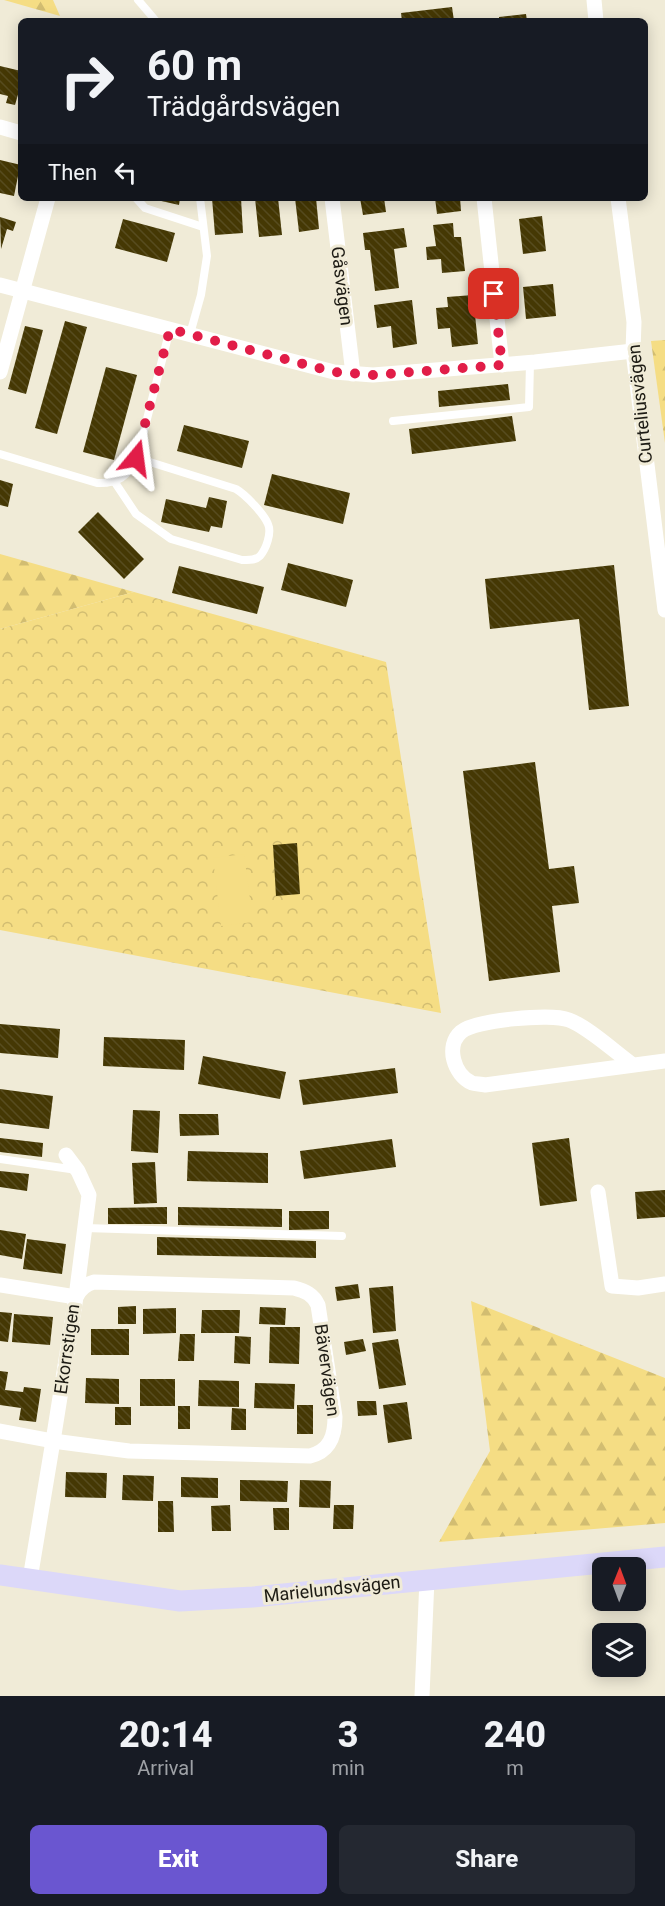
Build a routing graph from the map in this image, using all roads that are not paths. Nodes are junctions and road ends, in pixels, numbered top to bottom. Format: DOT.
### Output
graph roads {
  1 [pos="138,0"];
  2 [pos="594,0"];
  3 [pos="153,18"];
  4 [pos="596,18"];
  5 [pos="0,128"];
  6 [pos="18,132"];
  7 [pos="47,201"];
  8 [pos="139,201"];
  9 [pos="200,201"];
  10 [pos="332,201"];
  11 [pos="484,201"];
  12 [pos="618,201"];
  13 [pos="203,227"];
  14 [pos="0,285"];
  15 [pos="23,291"];
  16 [pos="170,329"];
  17 [pos="190,334"];
  18 [pos="633,351"];
  19 [pos="530,362"];
  20 [pos="502,365"];
  21 [pos="0,372"];
  22 [pos="353,374"];
  23 [pos="393,422"];
  24 [pos="0,454"];
  25 [pos="136,458"];
  26 [pos="114,481"];
  27 [pos="665,610"];
  28 [pos="665,1061"];
  29 [pos="633,1065"];
  30 [pos="66,1155"];
  31 [pos="0,1159"];
  32 [pos="78,1171"];
  33 [pos="598,1192"];
  34 [pos="85,1228"];
  35 [pos="342,1236"];
  36 [pos="665,1284"];
  37 [pos="0,1285"];
  38 [pos="76,1297"];
  39 [pos="0,1431"];
  40 [pos="53,1441"];
  41 [pos="665,1557"];
  42 [pos="0,1575"];
  43 [pos="427,1579"];
  44 [pos="30,1580"];
  45 [pos="422,1696"];
  1 -- 3 [label="lane"];
  2 -- 4 [label="street"];
  5 -- 6 [label="street"];
  7 -- 15 [label="street"];
  8 -- 13 [label="lane"];
  9 -- 13 [label="lane"];
  10 -- 22 [label="street, Gåsvägen"];
  11 -- 20 [label="street"];
  12 -- 18 [label="street, Curteliusvägen"];
  13 -- 17 [label="lane"];
  14 -- 15 [label="street"];
  15 -- 16 [label="street"];
  15 -- 21 [label="street"];
  16 -- 17 [label="street"];
  16 -- 25 [label="lane"];
  17 -- 22 [label="street"];
  18 -- 19 [label="street"];
  18 -- 27 [label="street, Curteliusvägen"];
  19 -- 20 [label="street"];
  19 -- 23 [label="lane"];
  20 -- 22 [label="street"];
  24 -- 26 [label="lane"];
  25 -- 26 [label="lane"];
  25 -- 26 [label="lane"];
  28 -- 29 [label="street"];
  29 -- 29 [label="street"];
  30 -- 32 [label="street"];
  31 -- 32 [label="lane"];
  32 -- 34 [label="street"];
  33 -- 36 [label="street"];
  34 -- 35 [label="lane"];
  34 -- 38 [label="street"];
  37 -- 38 [label="street, Ekorrstigen"];
  38 -- 40 [label="street, Ekorrstigen"];
  38 -- 40 [label="street, Bävervägen"];
  39 -- 40 [label="street"];
  40 -- 44 [label="street, Ekorrstigen"];
  41 -- 43 [label="street, Marielundsvägen"];
  42 -- 44 [label="street, Marielundsvägen"];
  43 -- 44 [label="street, Marielundsvägen"];
  43 -- 45 [label="street"];
}
